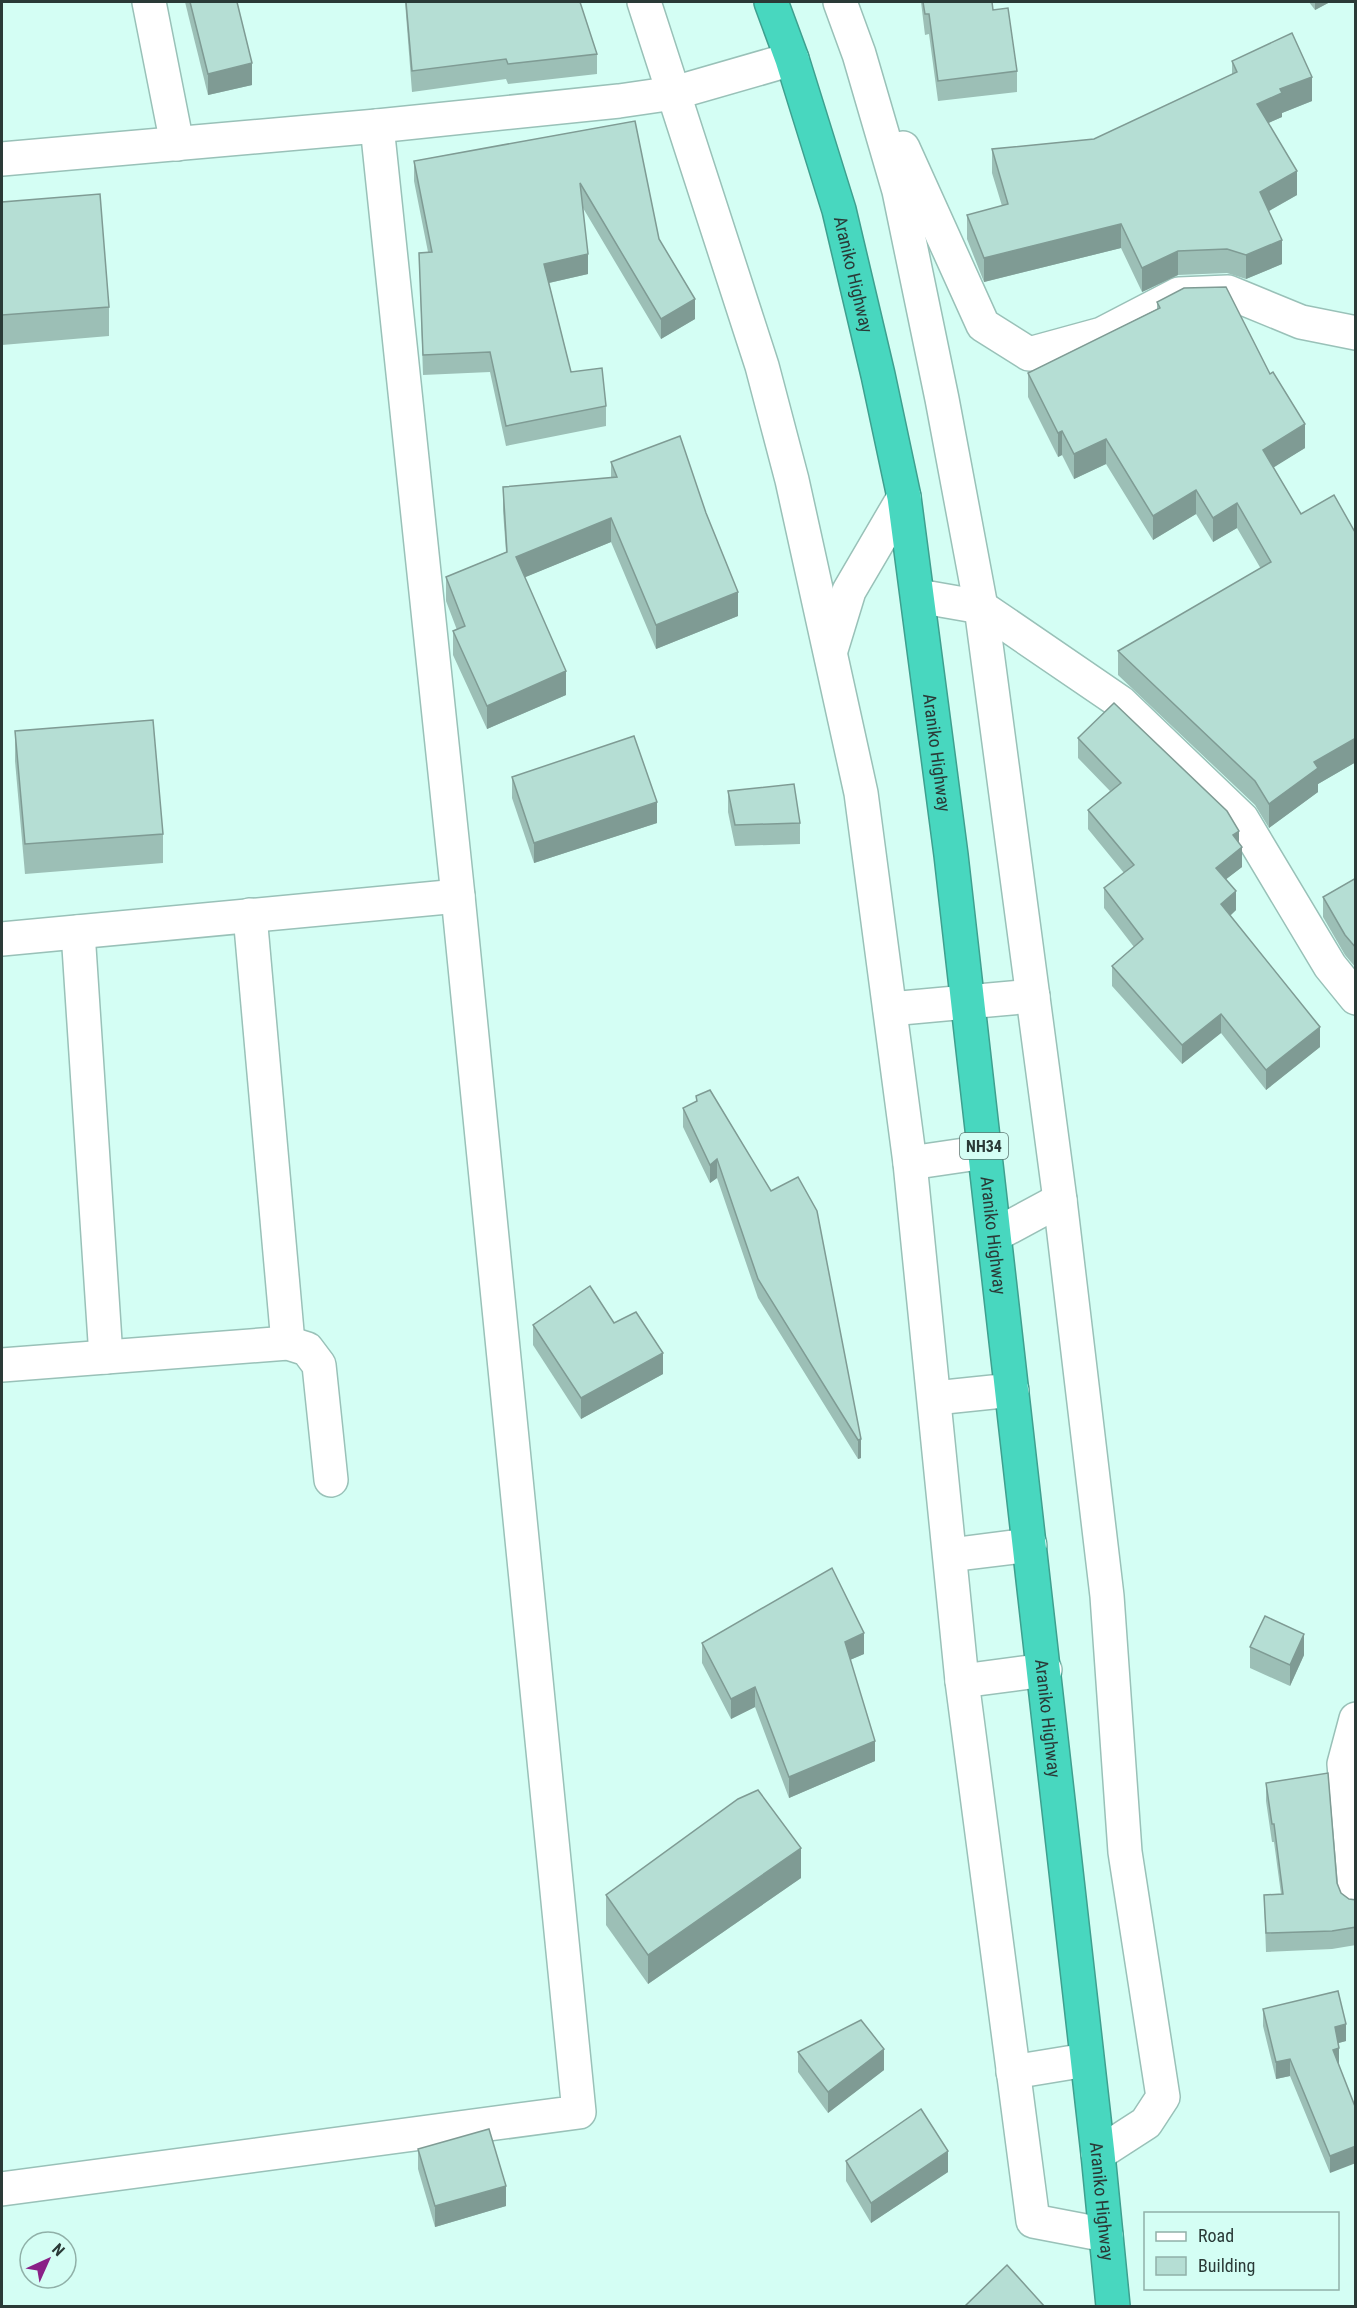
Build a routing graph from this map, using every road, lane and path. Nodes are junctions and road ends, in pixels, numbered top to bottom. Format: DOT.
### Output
graph roads {
  1 [pos="149,2"];
  2 [pos="644,2"];
  3 [pos="771,2"];
  4 [pos="840,2"];
  5 [pos="859,54"];
  6 [pos="792,59"];
  7 [pos="674,93"];
  8 [pos="377,126"];
  9 [pos="177,144"];
  10 [pos="2,159"];
  11 [pos="1356,333"];
  12 [pos="904,497"];
  13 [pos="918,596"];
  14 [pos="981,607"];
  15 [pos="830,652"];
  16 [pos="458,896"];
  17 [pos="250,915"];
  18 [pos="78,932"];
  19 [pos="2,939"];
  20 [pos="1033,996"];
  21 [pos="1356,999"];
  22 [pos="968,1000"];
  23 [pos="890,1009"];
  24 [pos="985,1152"];
  25 [pos="910,1163"];
  26 [pos="1060,1200"];
  27 [pos="995,1235"];
  28 [pos="288,1343"];
  29 [pos="106,1357"];
  30 [pos="2,1365"];
  31 [pos="1012,1390"];
  32 [pos="935,1398"];
  33 [pos="331,1480"];
  34 [pos="1030,1545"];
  35 [pos="950,1555"];
  36 [pos="1044,1670"];
  37 [pos="962,1681"];
  38 [pos="1356,1719"];
  39 [pos="1356,1900"];
  40 [pos="1086,2060"];
  41 [pos="1013,2072"];
  42 [pos="1098,2154"];
  43 [pos="2,2189"];
  44 [pos="1106,2235"];
  45 [pos="1113,2307"];
  1 -- 9 [label="street"];
  2 -- 7 [label="street"];
  3 -- 6 [label="highway, Araniko Highway / NH34"];
  4 -- 5 [label="street"];
  5 -- 11 [label="street"];
  5 -- 14 [label="street"];
  6 -- 7 [label="street"];
  6 -- 12 [label="highway, Araniko Highway / NH34"];
  7 -- 8 [label="street"];
  7 -- 15 [label="street"];
  8 -- 9 [label="street"];
  8 -- 16 [label="street"];
  9 -- 10 [label="street"];
  12 -- 13 [label="highway, Araniko Highway / NH34"];
  12 -- 15 [label="street"];
  13 -- 14 [label="street"];
  13 -- 22 [label="highway, Araniko Highway / NH34"];
  14 -- 20 [label="street"];
  14 -- 21 [label="street"];
  15 -- 23 [label="street"];
  16 -- 17 [label="street"];
  16 -- 43 [label="street"];
  17 -- 18 [label="street"];
  17 -- 28 [label="street"];
  18 -- 19 [label="street"];
  18 -- 29 [label="street"];
  20 -- 22 [label="street"];
  20 -- 26 [label="street"];
  22 -- 23 [label="street"];
  22 -- 24 [label="highway, Araniko Highway / NH34"];
  23 -- 25 [label="street"];
  24 -- 25 [label="street"];
  24 -- 27 [label="highway, Araniko Highway / NH34"];
  25 -- 32 [label="street"];
  26 -- 27 [label="street"];
  26 -- 42 [label="street"];
  27 -- 31 [label="highway, Araniko Highway / NH34"];
  28 -- 29 [label="street"];
  28 -- 33 [label="street"];
  29 -- 30 [label="street"];
  31 -- 32 [label="street"];
  31 -- 34 [label="highway, Araniko Highway / NH34"];
  32 -- 35 [label="street"];
  34 -- 35 [label="street"];
  34 -- 36 [label="highway, Araniko Highway / NH34"];
  35 -- 37 [label="street"];
  36 -- 37 [label="street"];
  36 -- 40 [label="highway, Araniko Highway / NH34"];
  37 -- 41 [label="street"];
  38 -- 39 [label="street"];
  40 -- 41 [label="street"];
  40 -- 42 [label="highway, Araniko Highway / NH34"];
  41 -- 44 [label="street"];
  42 -- 44 [label="highway, Araniko Highway / NH34"];
  44 -- 45 [label="highway, Araniko Highway / NH34"];
}
